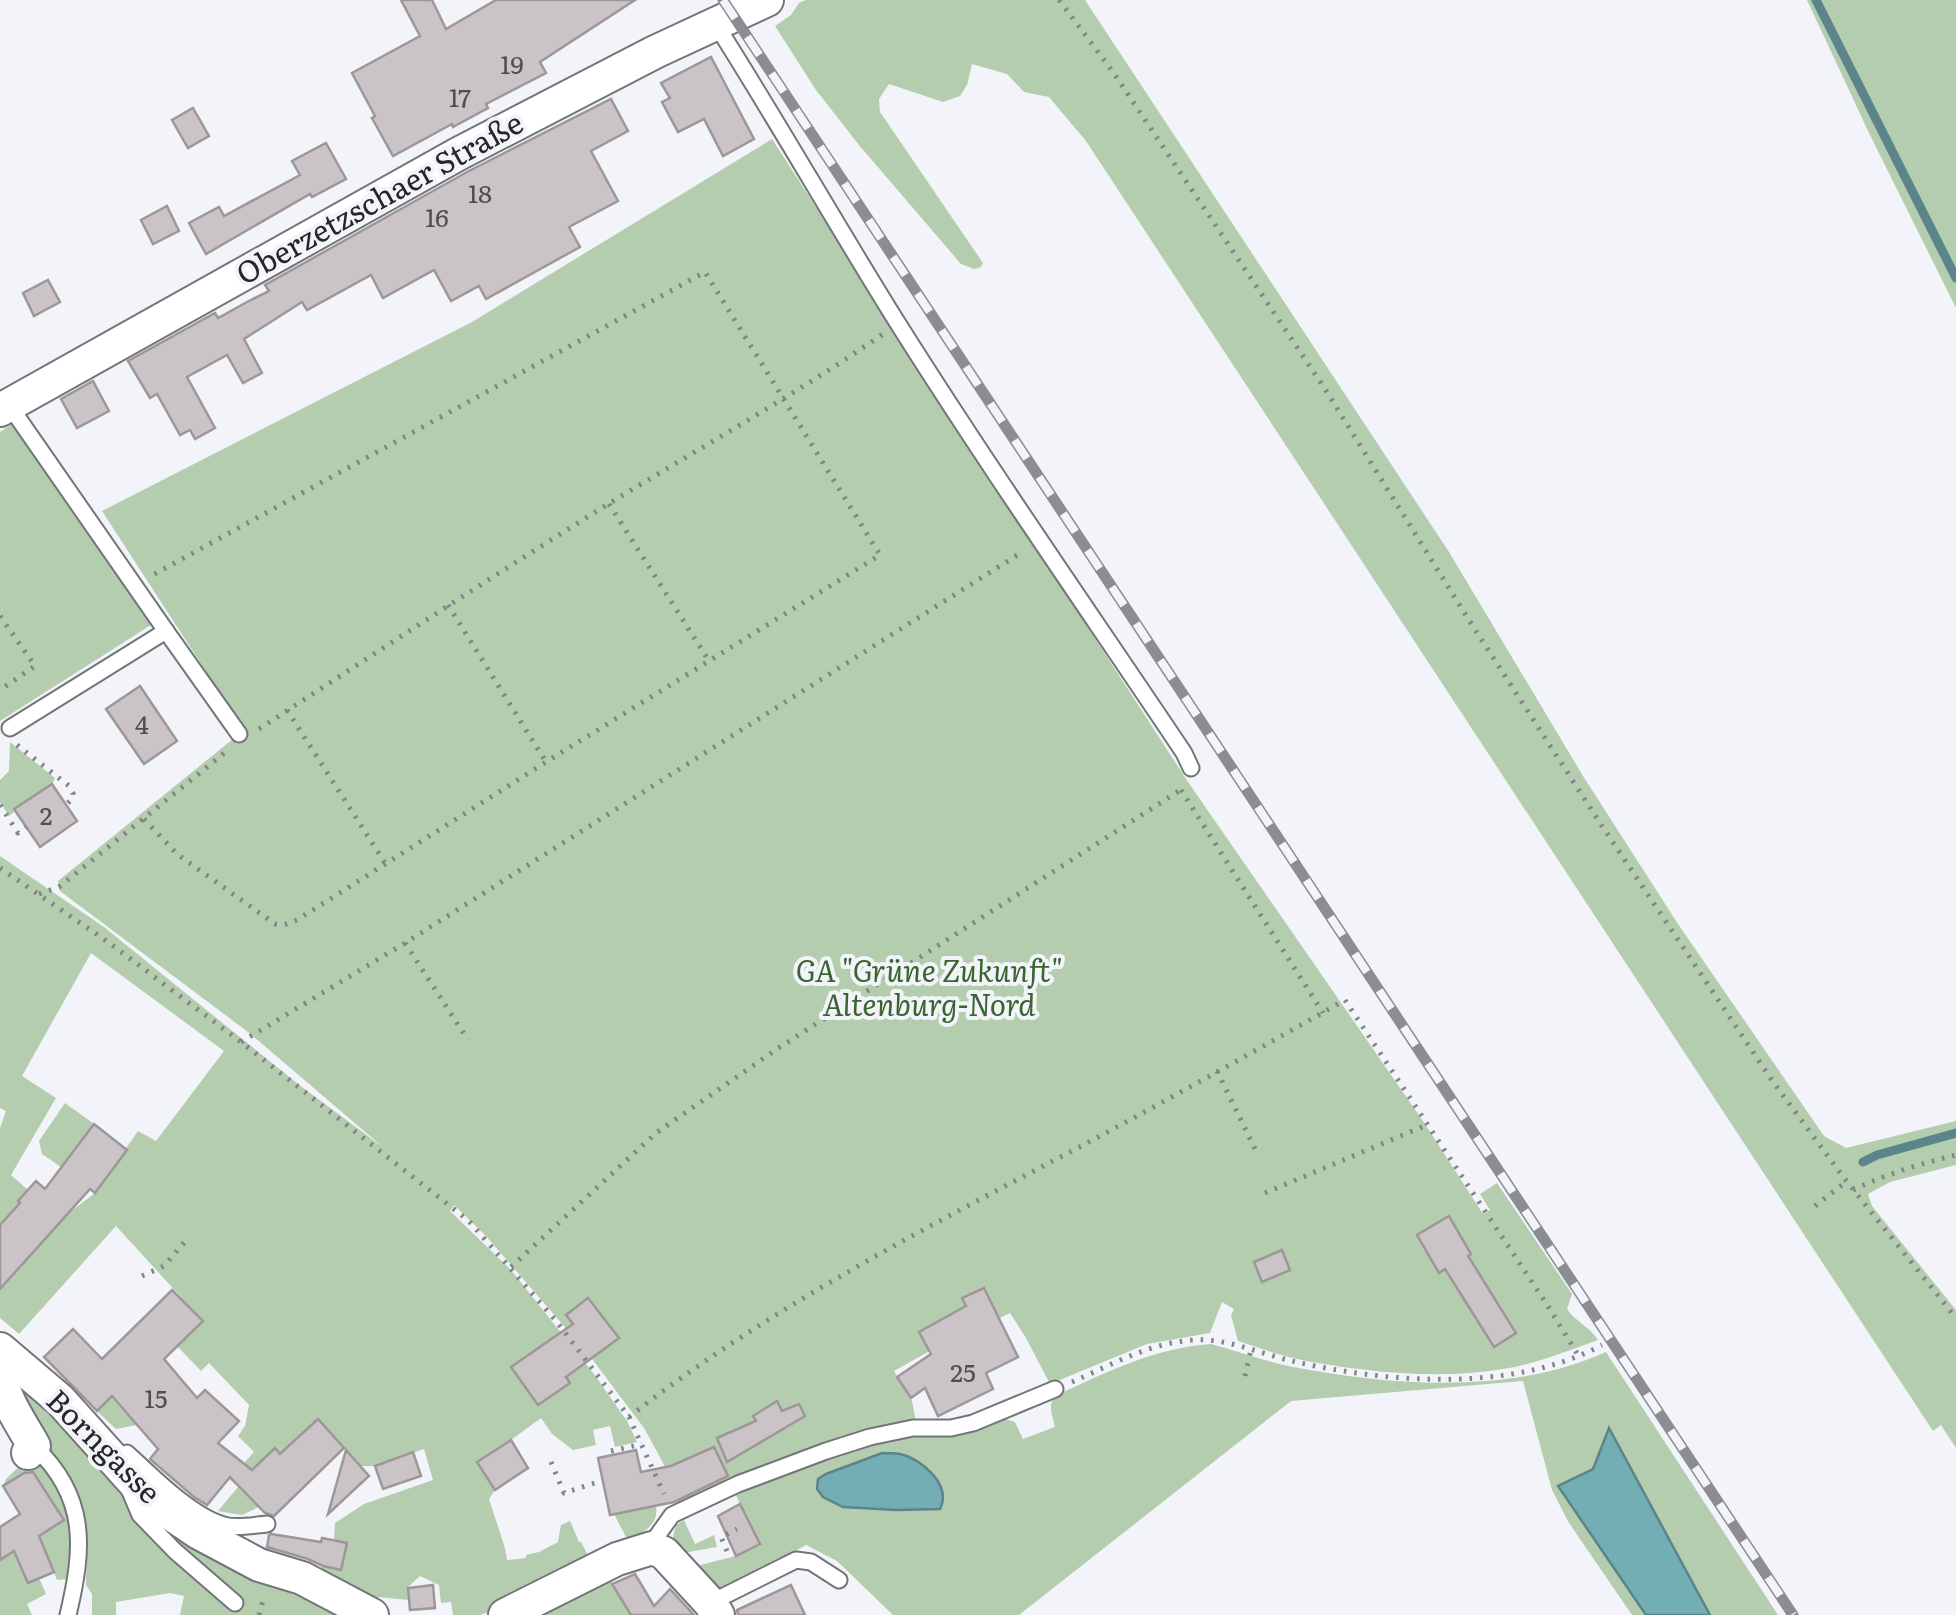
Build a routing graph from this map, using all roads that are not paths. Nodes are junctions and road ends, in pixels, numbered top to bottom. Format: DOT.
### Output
graph roads {
  1 [pos="767,0"];
  2 [pos="715,23"];
  3 [pos="5,408"];
  4 [pos="166,631"];
  5 [pos="10,728"];
  6 [pos="240,737"];
  7 [pos="1192,768"];
  8 [pos="0,1349"];
  9 [pos="0,1372"];
  10 [pos="1055,1390"];
  11 [pos="78,1419"];
  12 [pos="31,1449"];
  13 [pos="127,1475"];
  14 [pos="268,1524"];
  15 [pos="652,1548"];
  16 [pos="840,1580"];
  17 [pos="235,1603"];
  18 [pos="714,1609"];
  19 [pos="68,1615"];
  20 [pos="372,1615"];
  21 [pos="505,1615"];
  1 -- 2 [label="street, Oberzetzschaer Straße"];
  2 -- 3 [label="street, Oberzetzschaer Straße"];
  2 -- 7 [label="lane"];
  3 -- 4 [label="lane"];
  4 -- 5 [label="lane"];
  4 -- 6 [label="lane"];
  8 -- 11 [label="street, Borngasse"];
  9 -- 12 [label="street"];
  10 -- 15 [label="lane"];
  11 -- 13 [label="street, Borngasse"];
  11 -- 14 [label="lane"];
  12 -- 19 [label="lane"];
  13 -- 17 [label="lane"];
  13 -- 20 [label="street, Borngasse"];
  15 -- 18 [label="street"];
  15 -- 21 [label="street"];
  16 -- 18 [label="lane"];
}
